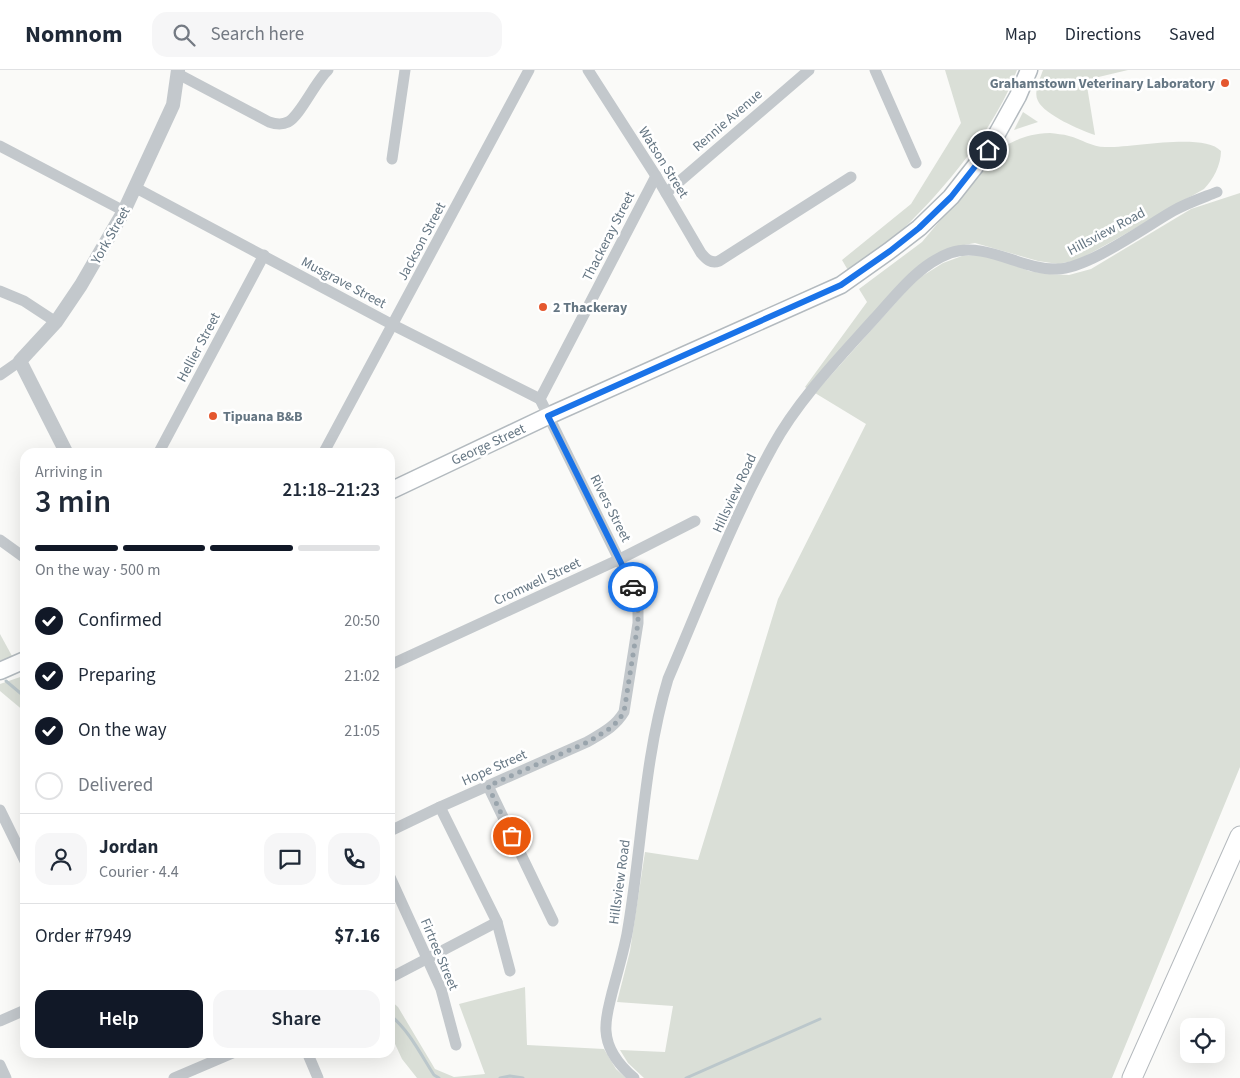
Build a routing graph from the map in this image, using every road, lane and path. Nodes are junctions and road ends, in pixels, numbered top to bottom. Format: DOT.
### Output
graph roads {
  1 [pos="328,70"];
  2 [pos="405,70"];
  3 [pos="529,70"];
  4 [pos="588,70"];
  5 [pos="808,70"];
  6 [pos="875,70"];
  7 [pos="1029,70"];
  8 [pos="178,72"];
  9 [pos="0,146"];
  10 [pos="392,159"];
  11 [pos="916,163"];
  12 [pos="656,176"];
  13 [pos="851,177"];
  14 [pos="136,188"];
  15 [pos="1217,192"];
  16 [pos="666,193"];
  17 [pos="124,211"];
  18 [pos="264,255"];
  19 [pos="0,291"];
  20 [pos="56,322"];
  21 [pos="393,325"];
  22 [pos="20,361"];
  23 [pos="0,375"];
  24 [pos="540,399"];
  25 [pos="548,416"];
  26 [pos="64,448"];
  27 [pos="160,448"];
  28 [pos="326,448"];
  29 [pos="395,488"];
  30 [pos="695,521"];
  31 [pos="0,540"];
  32 [pos="20,554"];
  33 [pos="620,559"];
  34 [pos="20,662"];
  35 [pos="395,663"];
  36 [pos="0,671"];
  37 [pos="609,729"];
  38 [pos="488,786"];
  39 [pos="440,807"];
  40 [pos="1,813"];
  41 [pos="395,829"];
  42 [pos="1240,836"];
  43 [pos="20,851"];
  44 [pos="395,888"];
  45 [pos="552,921"];
  46 [pos="497,922"];
  47 [pos="427,958"];
  48 [pos="510,971"];
  49 [pos="395,975"];
  50 [pos="20,1012"];
  51 [pos="0,1021"];
  52 [pos="456,1045"];
  53 [pos="221,1058"];
  54 [pos="310,1058"];
  55 [pos="0,1065"];
  56 [pos="6,1078"];
  57 [pos="174,1078"];
  58 [pos="318,1078"];
  59 [pos="634,1078"];
  60 [pos="1132,1078"];
  1 -- 8 [label="street"];
  2 -- 10 [label="street"];
  3 -- 21 [label="street, Jackson Street"];
  4 -- 12 [label="street, Watson Street"];
  5 -- 16 [label="street, Rennie Avenue"];
  6 -- 11 [label="street"];
  7 -- 25 [label="main road, George Street"];
  8 -- 14 [label="street, York Street"];
  9 -- 17 [label="street"];
  12 -- 16 [label="street, Watson Street"];
  12 -- 24 [label="street, Thackeray Street"];
  13 -- 16 [label="street, Watson Street"];
  14 -- 17 [label="street, York Street"];
  14 -- 18 [label="street, Musgrave Street"];
  15 -- 59 [label="street, Hillsview Road"];
  17 -- 20 [label="street, York Street"];
  18 -- 21 [label="street, Musgrave Street"];
  18 -- 27 [label="street, Hellier Street"];
  19 -- 20 [label="street"];
  20 -- 22 [label="street, York Street"];
  21 -- 24 [label="street, Musgrave Street"];
  21 -- 28 [label="street, Jackson Street"];
  22 -- 23 [label="street, York Street"];
  22 -- 26 [label="street"];
  24 -- 25 [label="street"];
  25 -- 29 [label="main road, George Street"];
  25 -- 33 [label="street, Rivers Street"];
  30 -- 33 [label="street, Cromwell Street"];
  31 -- 32 [label="street"];
  33 -- 35 [label="street, Cromwell Street"];
  33 -- 37 [label="street, Rivers Street"];
  34 -- 36 [label="main road"];
  37 -- 38 [label="street, Hope Street"];
  38 -- 39 [label="street, Hope Street"];
  38 -- 45 [label="street"];
  39 -- 41 [label="street, Hope Street"];
  39 -- 46 [label="street"];
  40 -- 43 [label="street"];
  42 -- 60 [label="highway"];
  44 -- 47 [label="street, Firtree Street"];
  46 -- 47 [label="street"];
  46 -- 48 [label="street"];
  47 -- 49 [label="street"];
  47 -- 52 [label="street, Firtree Street"];
  50 -- 51 [label="street"];
  53 -- 57 [label="street"];
  54 -- 58 [label="street"];
  55 -- 56 [label="street"];
}
